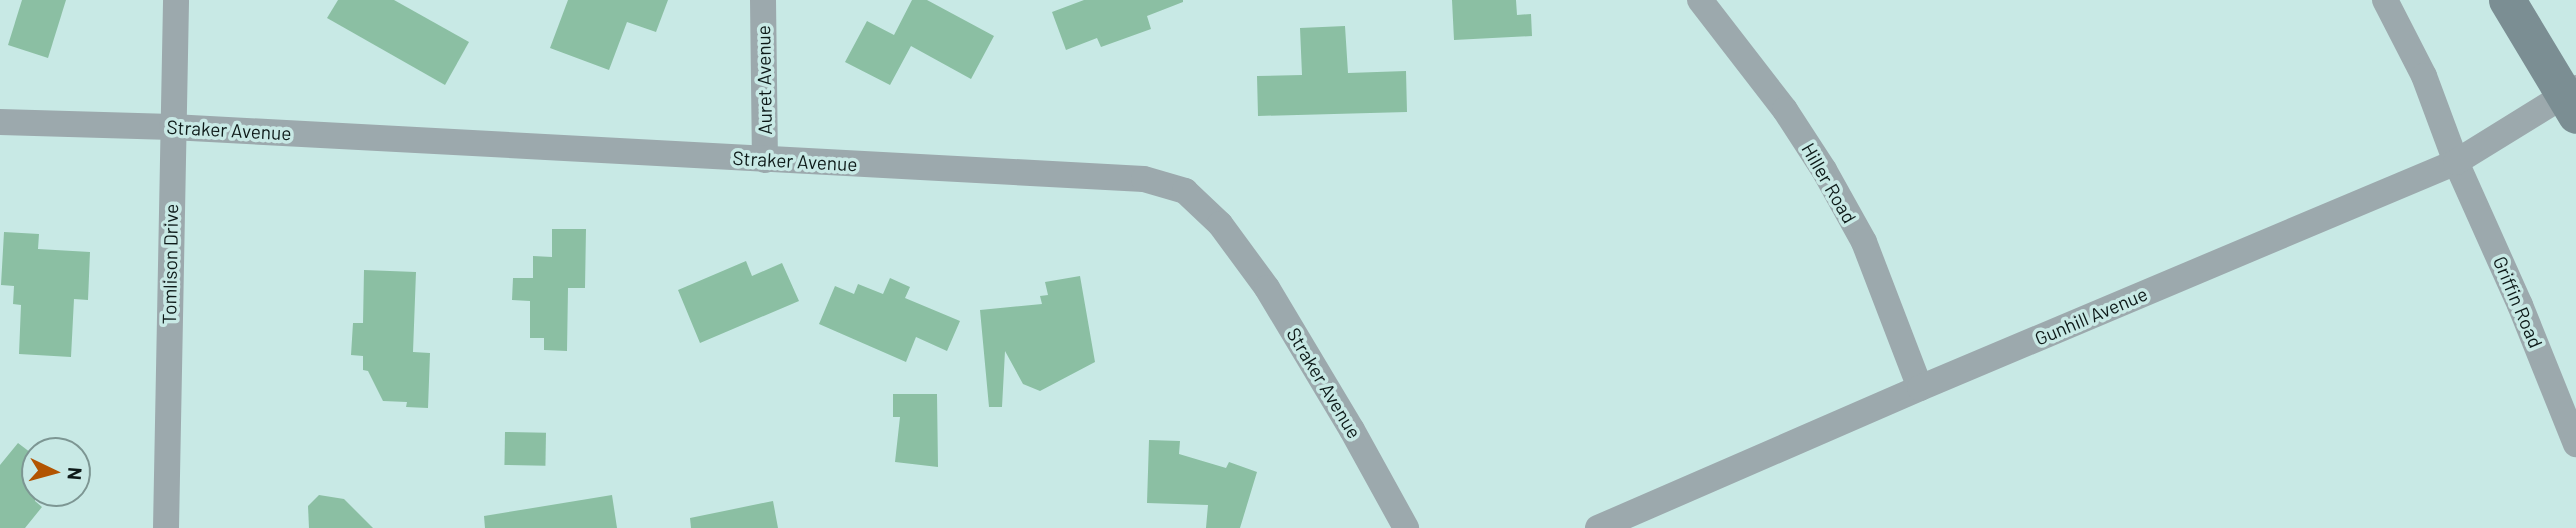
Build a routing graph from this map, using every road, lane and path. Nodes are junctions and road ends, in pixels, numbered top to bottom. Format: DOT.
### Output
graph roads {
  1 [pos="176,0"];
  2 [pos="763,0"];
  3 [pos="1700,0"];
  4 [pos="2385,0"];
  5 [pos="2507,0"];
  6 [pos="2572,99"];
  7 [pos="0,122"];
  8 [pos="172,127"];
  9 [pos="765,160"];
  10 [pos="2456,162"];
  11 [pos="1920,388"];
  12 [pos="2576,444"];
  13 [pos="166,528"];
  14 [pos="1406,528"];
  15 [pos="1598,528"];
  1 -- 8 [label="street, Tomlison Drive"];
  2 -- 9 [label="street, Auret Avenue"];
  3 -- 11 [label="street, Hiller Road"];
  4 -- 10 [label="street, Griffin Road"];
  5 -- 6 [label="main road"];
  6 -- 10 [label="street, Gunhill Avenue"];
  7 -- 8 [label="street, Straker Avenue"];
  8 -- 9 [label="street, Straker Avenue"];
  8 -- 13 [label="street, Tomlison Drive"];
  9 -- 14 [label="street, Straker Avenue"];
  10 -- 11 [label="street, Gunhill Avenue"];
  10 -- 12 [label="street, Griffin Road"];
  11 -- 15 [label="street, Gunhill Avenue"];
}
